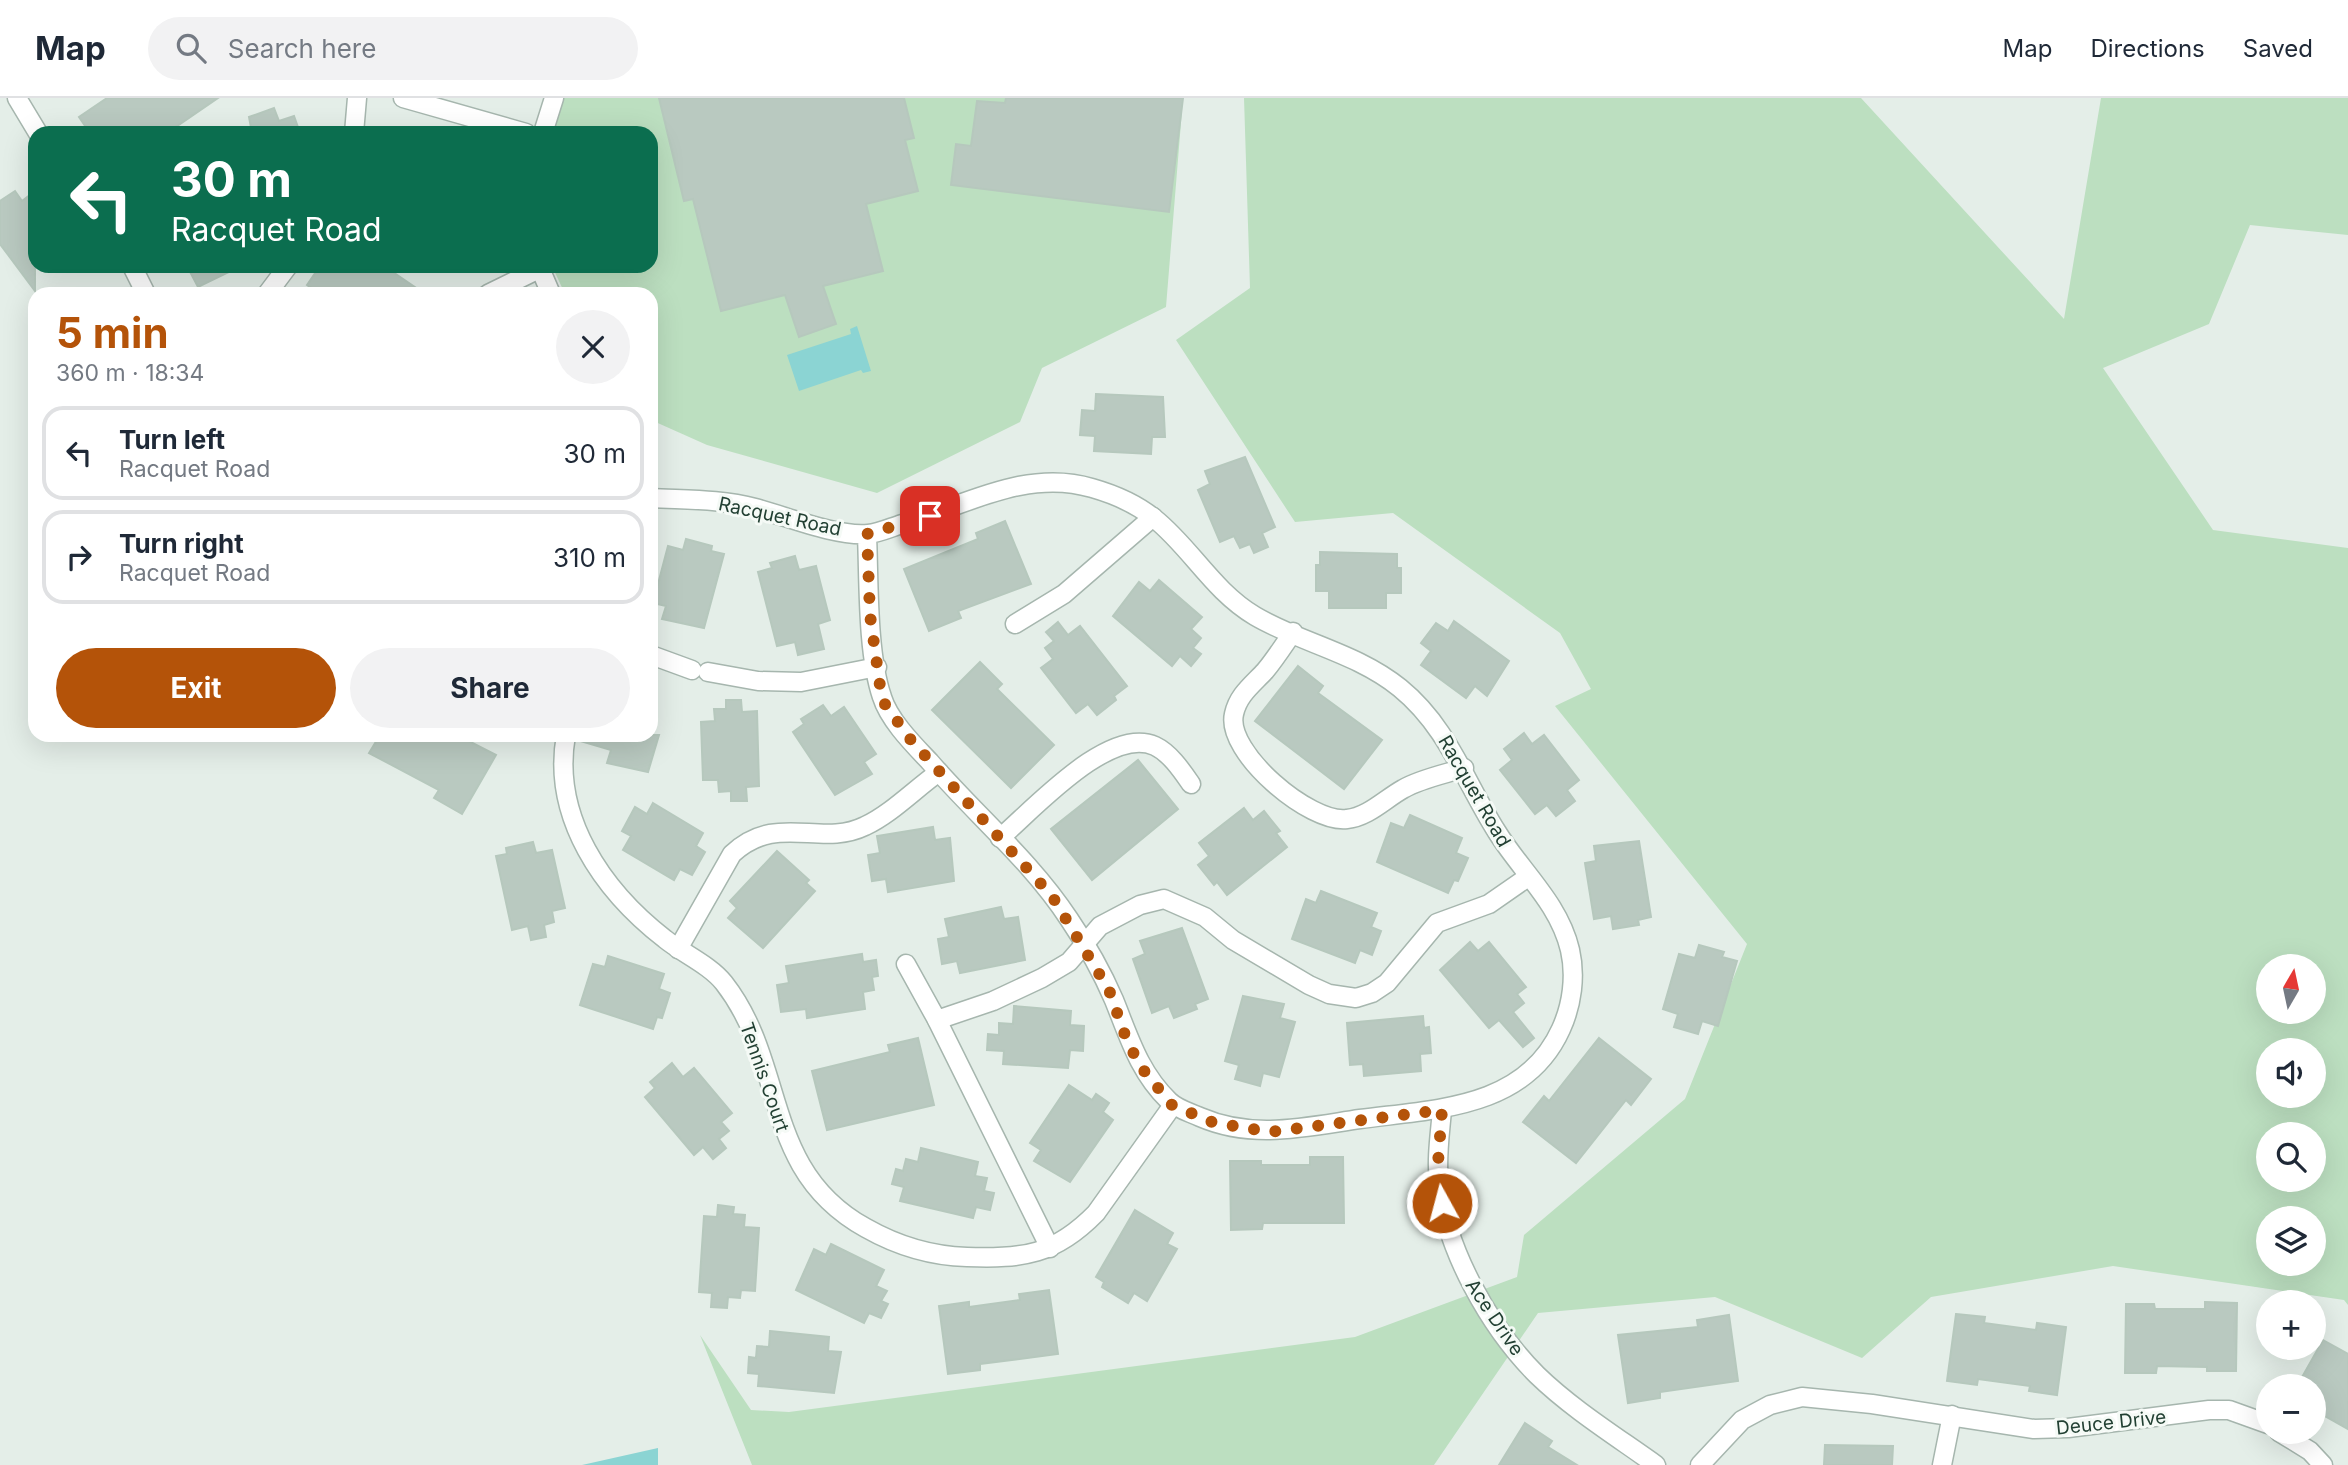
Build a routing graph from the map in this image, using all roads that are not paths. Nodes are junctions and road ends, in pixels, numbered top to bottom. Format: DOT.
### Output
graph roads {
  1 [pos="17,98"];
  2 [pos="357,98"];
  3 [pos="403,98"];
  4 [pos="554,98"];
  5 [pos="34,126"];
  6 [pos="355,126"];
  7 [pos="501,126"];
  8 [pos="545,126"];
  9 [pos="529,273"];
  10 [pos="502,287"];
  11 [pos="658,498"];
  12 [pos="1153,517"];
  13 [pos="867,534"];
  14 [pos="1015,624"];
  15 [pos="1293,632"];
  16 [pos="658,657"];
  17 [pos="877,667"];
  18 [pos="565,742"];
  19 [pos="1464,768"];
  20 [pos="939,772"];
  21 [pos="1191,784"];
  22 [pos="1000,838"];
  23 [pos="1528,877"];
  24 [pos="1084,944"];
  25 [pos="678,949"];
  26 [pos="906,964"];
  27 [pos="937,1020"];
  28 [pos="1172,1105"];
  29 [pos="1442,1110"];
  30 [pos="1050,1248"];
  31 [pos="1952,1415"];
  32 [pos="2256,1420"];
  33 [pos="2298,1444"];
  34 [pos="1656,1465"];
  35 [pos="1700,1465"];
  36 [pos="1942,1465"];
  37 [pos="2323,1465"];
  1 -- 5 [label="street"];
  2 -- 6 [label="street"];
  3 -- 7 [label="street"];
  4 -- 8 [label="street"];
  9 -- 10 [label="street"];
  11 -- 13 [label="street, Racquet Road"];
  12 -- 13 [label="street, Racquet Road"];
  12 -- 14 [label="street"];
  12 -- 15 [label="street, Racquet Road"];
  13 -- 17 [label="street, Racquet Road"];
  15 -- 19 [label="street, Racquet Road"];
  15 -- 19 [label="street"];
  16 -- 17 [label="street"];
  17 -- 20 [label="street, Racquet Road"];
  18 -- 25 [label="street, Tennis Court"];
  19 -- 23 [label="street, Racquet Road"];
  20 -- 22 [label="street, Racquet Road"];
  20 -- 25 [label="street"];
  21 -- 22 [label="street"];
  22 -- 24 [label="street, Racquet Road"];
  23 -- 24 [label="street"];
  23 -- 29 [label="street, Racquet Road"];
  24 -- 27 [label="street"];
  24 -- 28 [label="street, Racquet Road"];
  25 -- 30 [label="street, Tennis Court"];
  26 -- 27 [label="street"];
  27 -- 30 [label="street"];
  28 -- 29 [label="street, Racquet Road"];
  28 -- 30 [label="street, Tennis Court"];
  29 -- 34 [label="street, Ace Drive"];
  31 -- 32 [label="street, Deuce Drive"];
  31 -- 35 [label="street, Deuce Drive"];
  31 -- 36 [label="street"];
  33 -- 37 [label="street"];
}
